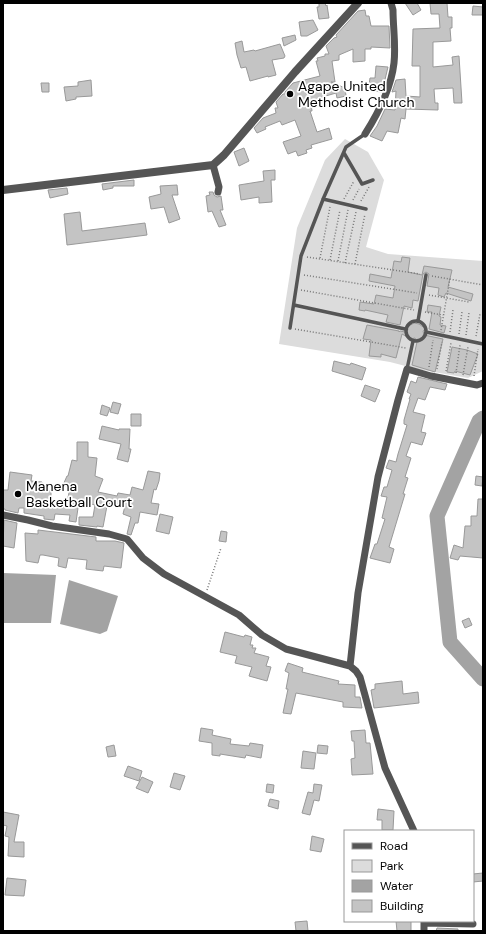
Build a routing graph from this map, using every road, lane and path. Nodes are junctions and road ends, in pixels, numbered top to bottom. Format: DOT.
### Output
graph roads {
  1 [pos="358,3"];
  2 [pos="391,3"];
  3 [pos="365,134"];
  4 [pos="344,153"];
  5 [pos="213,165"];
  6 [pos="357,176"];
  7 [pos="373,180"];
  8 [pos="362,184"];
  9 [pos="3,190"];
  10 [pos="218,192"];
  11 [pos="323,200"];
  12 [pos="331,201"];
  13 [pos="341,203"];
  14 [pos="349,205"];
  15 [pos="358,207"];
  16 [pos="366,209"];
  17 [pos="301,256"];
  18 [pos="320,259"];
  19 [pos="330,260"];
  20 [pos="338,262"];
  21 [pos="345,263"];
  22 [pos="355,264"];
  23 [pos="298,274"];
  24 [pos="426,275"];
  25 [pos="450,278"];
  26 [pos="483,285"];
  27 [pos="296,289"];
  28 [pos="423,294"];
  29 [pos="446,299"];
  30 [pos="469,302"];
  31 [pos="294,305"];
  32 [pos="453,310"];
  33 [pos="420,311"];
  34 [pos="462,312"];
  35 [pos="469,313"];
  36 [pos="480,314"];
  37 [pos="443,315"];
  38 [pos="418,321"];
  39 [pos="290,328"];
  40 [pos="405,329"];
  41 [pos="426,332"];
  42 [pos="434,334"];
  43 [pos="441,335"];
  44 [pos="450,337"];
  45 [pos="463,340"];
  46 [pos="413,341"];
  47 [pos="479,343"];
  48 [pos="412,349"];
  49 [pos="407,369"];
  50 [pos="429,369"];
  51 [pos="437,373"];
  52 [pos="446,373"];
  53 [pos="455,375"];
  54 [pos="463,375"];
  55 [pos="474,376"];
  56 [pos="483,383"];
  57 [pos="3,515"];
  58 [pos="221,548"];
  59 [pos="205,596"];
  60 [pos="350,666"];
  61 [pos="414,830"];
  62 [pos="473,924"];
  63 [pos="424,925"];
  1 -- 5 [label="street"];
  2 -- 3 [label="street"];
  3 -- 4 [label="lane"];
  4 -- 6 [label="lane"];
  4 -- 11 [label="lane"];
  5 -- 9 [label="street"];
  5 -- 10 [label="street"];
  6 -- 8 [label="lane"];
  6 -- 13 [label="path"];
  7 -- 8 [label="lane"];
  7 -- 15 [label="path"];
  8 -- 14 [label="path"];
  11 -- 12 [label="lane"];
  11 -- 17 [label="lane"];
  12 -- 13 [label="lane"];
  12 -- 18 [label="path"];
  13 -- 14 [label="lane"];
  13 -- 19 [label="path"];
  14 -- 15 [label="lane"];
  14 -- 20 [label="path"];
  15 -- 16 [label="lane"];
  15 -- 21 [label="path"];
  16 -- 22 [label="path"];
  17 -- 18 [label="path"];
  17 -- 23 [label="lane"];
  18 -- 19 [label="path"];
  19 -- 20 [label="path"];
  20 -- 21 [label="path"];
  21 -- 22 [label="path"];
  22 -- 24 [label="path"];
  23 -- 27 [label="lane"];
  23 -- 28 [label="path"];
  24 -- 25 [label="path"];
  24 -- 28 [label="lane"];
  25 -- 26 [label="path"];
  25 -- 29 [label="path"];
  27 -- 31 [label="lane"];
  27 -- 33 [label="path"];
  28 -- 29 [label="path"];
  28 -- 33 [label="lane"];
  29 -- 30 [label="path"];
  29 -- 37 [label="path"];
  31 -- 39 [label="lane"];
  31 -- 40 [label="lane"];
  32 -- 44 [label="path"];
  33 -- 37 [label="path"];
  33 -- 38 [label="lane"];
  34 -- 45 [label="path"];
  35 -- 45 [label="path"];
  36 -- 47 [label="path"];
  37 -- 43 [label="path"];
  38 -- 40 [label="lane"];
  38 -- 41 [label="lane"];
  39 -- 48 [label="path"];
  40 -- 46 [label="lane"];
  41 -- 42 [label="lane"];
  41 -- 46 [label="lane"];
  42 -- 43 [label="lane"];
  42 -- 50 [label="path"];
  43 -- 44 [label="lane"];
  43 -- 51 [label="path"];
  44 -- 45 [label="lane"];
  44 -- 52 [label="path"];
  45 -- 47 [label="lane"];
  45 -- 53 [label="path"];
  45 -- 54 [label="path"];
  46 -- 48 [label="lane"];
  47 -- 55 [label="path"];
  48 -- 49 [label="lane"];
  49 -- 56 [label="street"];
  49 -- 60 [label="street"];
  57 -- 59 [label="street"];
  58 -- 59 [label="path"];
  59 -- 60 [label="street"];
  60 -- 61 [label="street"];
  62 -- 63 [label="street"];
}
